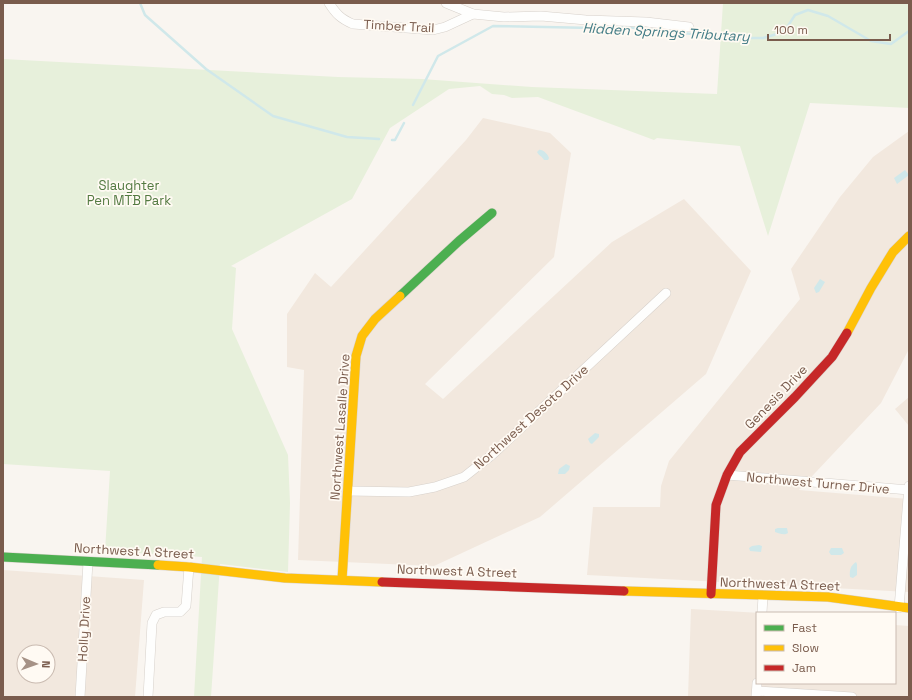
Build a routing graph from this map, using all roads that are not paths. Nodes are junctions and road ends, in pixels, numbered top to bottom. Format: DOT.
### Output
graph roads {
  1 [pos="330,3"];
  2 [pos="446,3"];
  3 [pos="473,14"];
  4 [pos="689,27"];
  5 [pos="492,213"];
  6 [pos="909,236"];
  7 [pos="666,293"];
  8 [pos="727,476"];
  9 [pos="909,489"];
  10 [pos="348,491"];
  11 [pos="3,557"];
  12 [pos="88,562"];
  13 [pos="189,567"];
  14 [pos="342,580"];
  15 [pos="711,594"];
  16 [pos="763,596"];
  17 [pos="899,608"];
  18 [pos="909,608"];
  19 [pos="762,612"];
  20 [pos="757,690"];
  21 [pos="80,697"];
  22 [pos="148,697"];
  23 [pos="852,697"];
  1 -- 3 [label="street, Timber Trail"];
  2 -- 3 [label="street"];
  3 -- 4 [label="street"];
  5 -- 10 [label="street, Northwest Lasalle Drive"];
  6 -- 8 [label="street, Genesis Drive"];
  7 -- 10 [label="street, Northwest Desoto Drive"];
  8 -- 9 [label="street, Northwest Turner Drive"];
  8 -- 15 [label="street, Genesis Drive"];
  9 -- 17 [label="street"];
  10 -- 14 [label="street, Northwest Lasalle Drive"];
  11 -- 12 [label="street, Northwest A Street"];
  12 -- 13 [label="street, Northwest A Street"];
  12 -- 21 [label="street, Holly Drive"];
  13 -- 14 [label="street, Northwest A Street"];
  13 -- 22 [label="street"];
  14 -- 15 [label="street, Northwest A Street"];
  15 -- 16 [label="street, Northwest A Street"];
  16 -- 17 [label="street, Northwest A Street"];
  16 -- 19 [label="street"];
  17 -- 18 [label="street, Northwest A Street"];
  20 -- 23 [label="street"];
}
